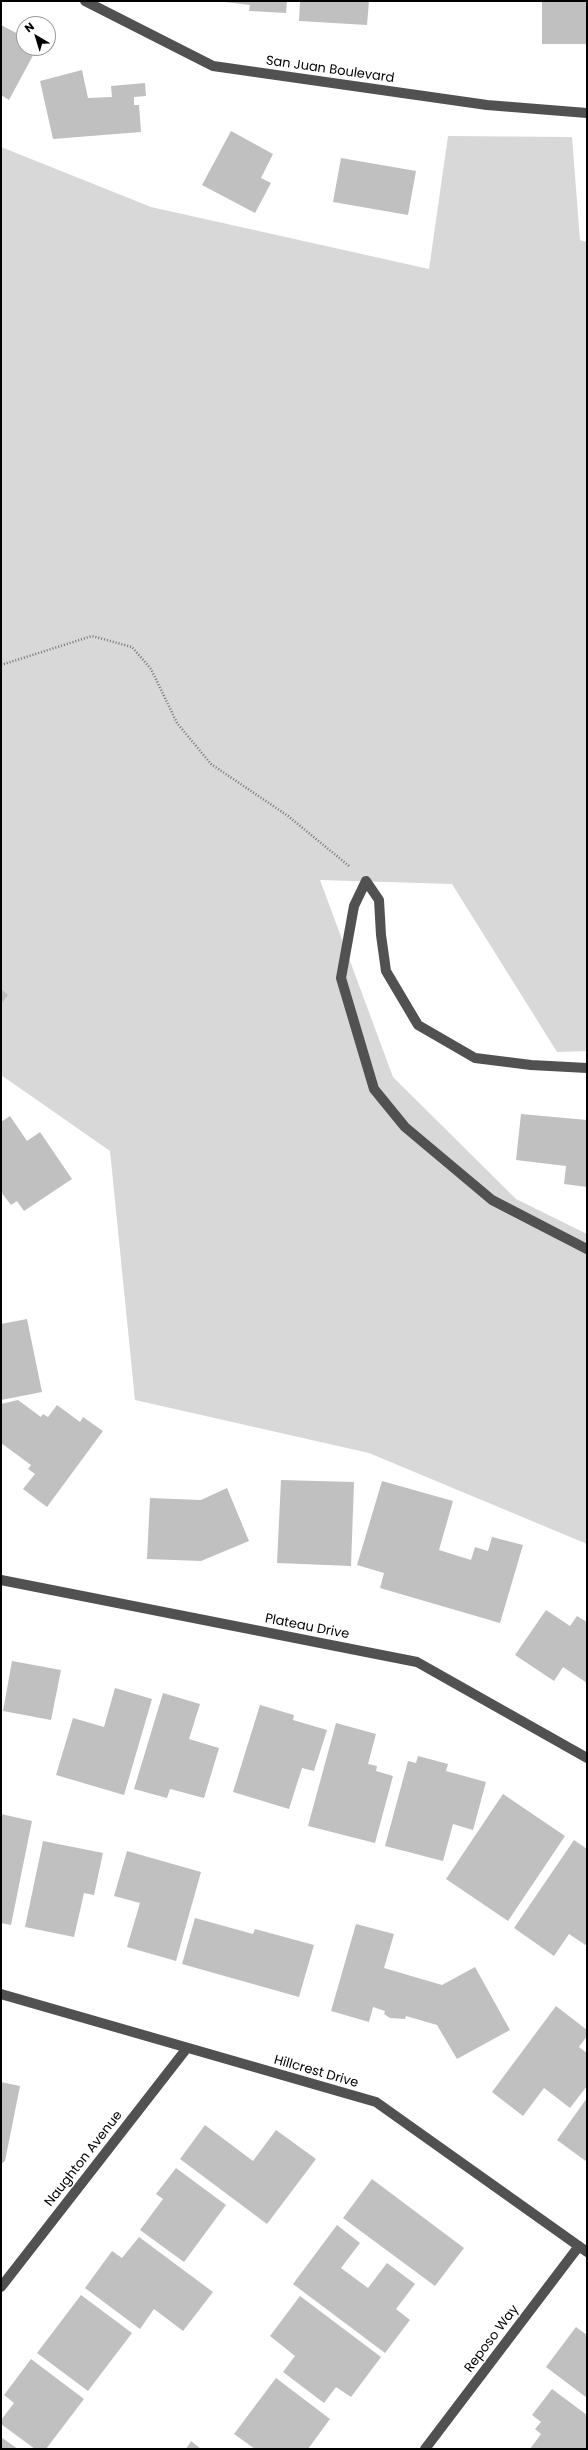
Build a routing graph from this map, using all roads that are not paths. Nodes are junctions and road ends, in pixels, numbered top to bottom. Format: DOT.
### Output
graph roads {
  1 [pos="85,1"];
  2 [pos="587,113"];
  3 [pos="587,1068"];
  4 [pos="587,1249"];
  5 [pos="1,1580"];
  6 [pos="587,1758"];
  7 [pos="1,1994"];
  8 [pos="187,2048"];
  9 [pos="583,2249"];
  10 [pos="1,2286"];
  11 [pos="425,2449"];
  1 -- 2 [label="street, San Juan Boulevard"];
  3 -- 4 [label="street"];
  5 -- 6 [label="street, Plateau Drive"];
  7 -- 8 [label="street, Hillcrest Drive"];
  8 -- 9 [label="street, Hillcrest Drive"];
  8 -- 10 [label="street, Naughton Avenue"];
  9 -- 11 [label="street, Reposo Way"];
}
